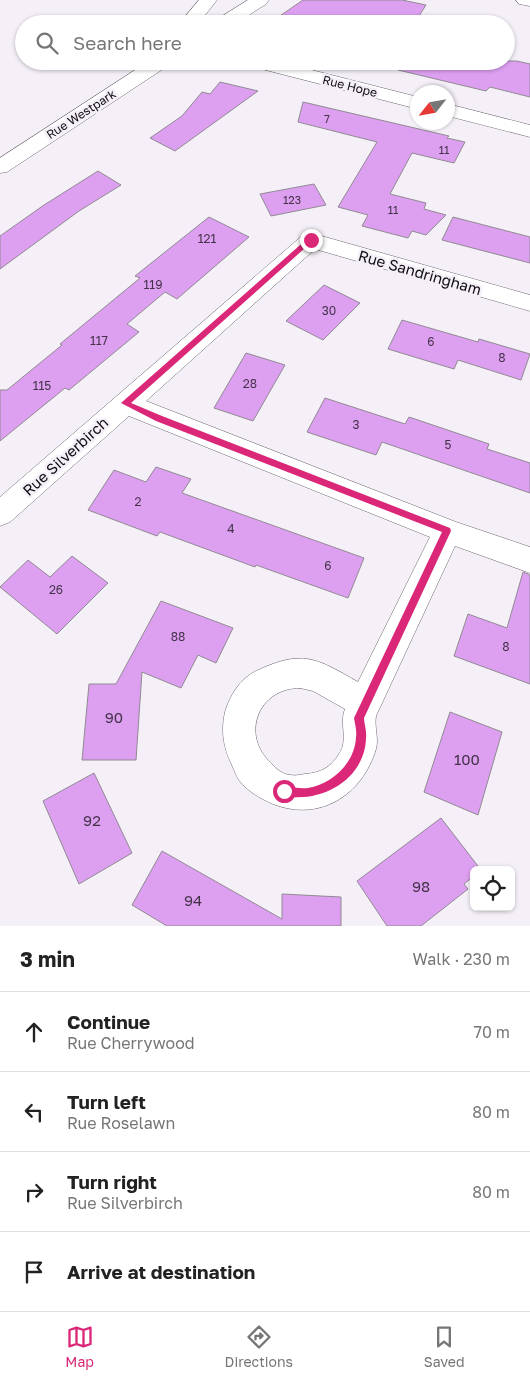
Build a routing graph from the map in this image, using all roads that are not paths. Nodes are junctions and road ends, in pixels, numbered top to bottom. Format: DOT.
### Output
graph roads {
  1 [pos="208,0"];
  2 [pos="260,0"];
  3 [pos="525,0"];
  4 [pos="530,1"];
  5 [pos="196,15"];
  6 [pos="236,15"];
  7 [pos="148,70"];
  8 [pos="288,70"];
  9 [pos="410,101"];
  10 [pos="455,112"];
  11 [pos="530,131"];
  12 [pos="0,167"];
  13 [pos="311,240"];
  14 [pos="530,303"];
  15 [pos="125,403"];
  16 [pos="0,514"];
  17 [pos="447,531"];
  18 [pos="530,560"];
  19 [pos="365,704"];
  1 -- 5 [label="street"];
  2 -- 6 [label="street"];
  3 -- 4 [label="street"];
  7 -- 12 [label="street, Rue Westpark"];
  8 -- 9 [label="street, Rue Hope"];
  10 -- 11 [label="street"];
  13 -- 14 [label="street, Rue Sandringham"];
  13 -- 15 [label="street, Rue Silverbirch"];
  15 -- 16 [label="street, Rue Silverbirch"];
  15 -- 17 [label="street"];
  17 -- 18 [label="street"];
  17 -- 19 [label="street"];
}
